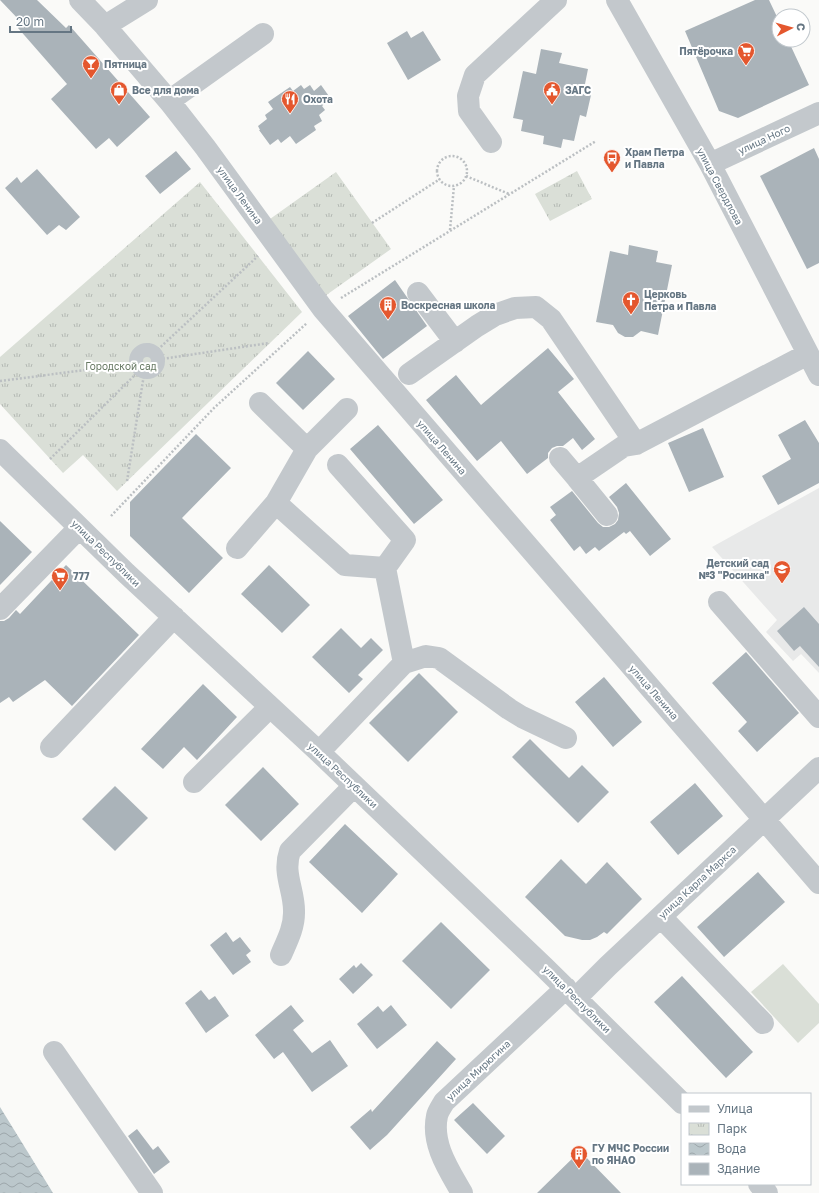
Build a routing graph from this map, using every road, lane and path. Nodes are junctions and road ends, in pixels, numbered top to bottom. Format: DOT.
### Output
graph roads {
  1 [pos="80,0"];
  2 [pos="147,0"];
  3 [pos="556,0"];
  4 [pos="617,0"];
  5 [pos="105,26"];
  6 [pos="263,34"];
  7 [pos="169,101"];
  8 [pos="819,113"];
  9 [pos="596,141"];
  10 [pos="491,142"];
  11 [pos="710,164"];
  12 [pos="466,176"];
  13 [pos="440,179"];
  14 [pos="454,186"];
  15 [pos="509,194"];
  16 [pos="372,223"];
  17 [pos="450,230"];
  18 [pos="258,256"];
  19 [pos="418,293"];
  20 [pos="322,309"];
  21 [pos="455,342"];
  22 [pos="269,344"];
  23 [pos="808,354"];
  24 [pos="147,363"];
  25 [pos="409,374"];
  26 [pos="819,375"];
  27 [pos="0,381"];
  28 [pos="260,403"];
  29 [pos="347,409"];
  30 [pos="636,444"];
  31 [pos="307,449"];
  32 [pos="0,450"];
  33 [pos="560,458"];
  34 [pos="50,459"];
  35 [pos="338,465"];
  36 [pos="577,478"];
  37 [pos="127,481"];
  38 [pos="276,503"];
  39 [pos="607,514"];
  40 [pos="111,516"];
  41 [pos="79,528"];
  42 [pos="237,548"];
  43 [pos="385,568"];
  44 [pos="719,602"];
  45 [pos="0,609"];
  46 [pos="174,617"];
  47 [pos="404,663"];
  48 [pos="270,707"];
  49 [pos="819,717"];
  50 [pos="566,738"];
  51 [pos="51,747"];
  52 [pos="319,752"];
  53 [pos="819,768"];
  54 [pos="194,782"];
  55 [pos="354,786"];
  56 [pos="764,819"];
  57 [pos="819,883"];
  58 [pos="660,917"];
  59 [pos="281,955"];
  60 [pos="571,993"];
  61 [pos="763,1023"];
  62 [pos="54,1052"];
  63 [pos="681,1102"];
  64 [pos="760,1185"];
  65 [pos="152,1193"];
  66 [pos="462,1193"];
  67 [pos="767,1193"];
  1 -- 5 [label="street, улица Ленина"];
  2 -- 5 [label="street"];
  3 -- 10 [label="street"];
  4 -- 11 [label="street, улица Свердлова"];
  5 -- 7 [label="street, улица Ленина"];
  6 -- 7 [label="street"];
  7 -- 20 [label="street, улица Ленина"];
  8 -- 11 [label="street, улица Ного"];
  9 -- 15 [label="path"];
  11 -- 23 [label="street, улица Свердлова"];
  12 -- 13 [label="path"];
  12 -- 14 [label="path"];
  12 -- 15 [label="path"];
  13 -- 14 [label="path"];
  13 -- 16 [label="path"];
  14 -- 17 [label="path"];
  15 -- 17 [label="path"];
  17 -- 20 [label="path"];
  18 -- 24 [label="path"];
  19 -- 21 [label="street"];
  20 -- 40 [label="path"];
  20 -- 56 [label="street, улица Ленина"];
  21 -- 25 [label="street"];
  21 -- 30 [label="street"];
  22 -- 24 [label="path"];
  23 -- 26 [label="street, улица Свердлова"];
  23 -- 30 [label="street"];
  24 -- 27 [label="path"];
  24 -- 34 [label="path"];
  24 -- 37 [label="path"];
  28 -- 31 [label="street"];
  29 -- 31 [label="street"];
  30 -- 36 [label="street"];
  31 -- 38 [label="street"];
  32 -- 41 [label="street, улица Республики"];
  33 -- 36 [label="street"];
  35 -- 43 [label="street"];
  36 -- 39 [label="street"];
  38 -- 42 [label="street"];
  38 -- 43 [label="street"];
  41 -- 45 [label="street"];
  41 -- 46 [label="street, улица Республики"];
  43 -- 47 [label="street"];
  44 -- 49 [label="street"];
  46 -- 48 [label="street, улица Республики"];
  46 -- 51 [label="street"];
  47 -- 50 [label="street"];
  47 -- 52 [label="street"];
  48 -- 52 [label="street, улица Республики"];
  48 -- 54 [label="street"];
  52 -- 55 [label="street, улица Республики"];
  53 -- 56 [label="street, улица Карла Маркса"];
  55 -- 59 [label="street"];
  55 -- 60 [label="street, улица Республики"];
  56 -- 57 [label="street, улица Ленина"];
  56 -- 58 [label="street, улица Карла Маркса"];
  58 -- 60 [label="street, улица Карла Маркса"];
  58 -- 61 [label="street"];
  60 -- 63 [label="street, улица Республики"];
  60 -- 66 [label="street, улица Мирюгина"];
  62 -- 65 [label="street"];
  64 -- 67 [label="street"];
}
